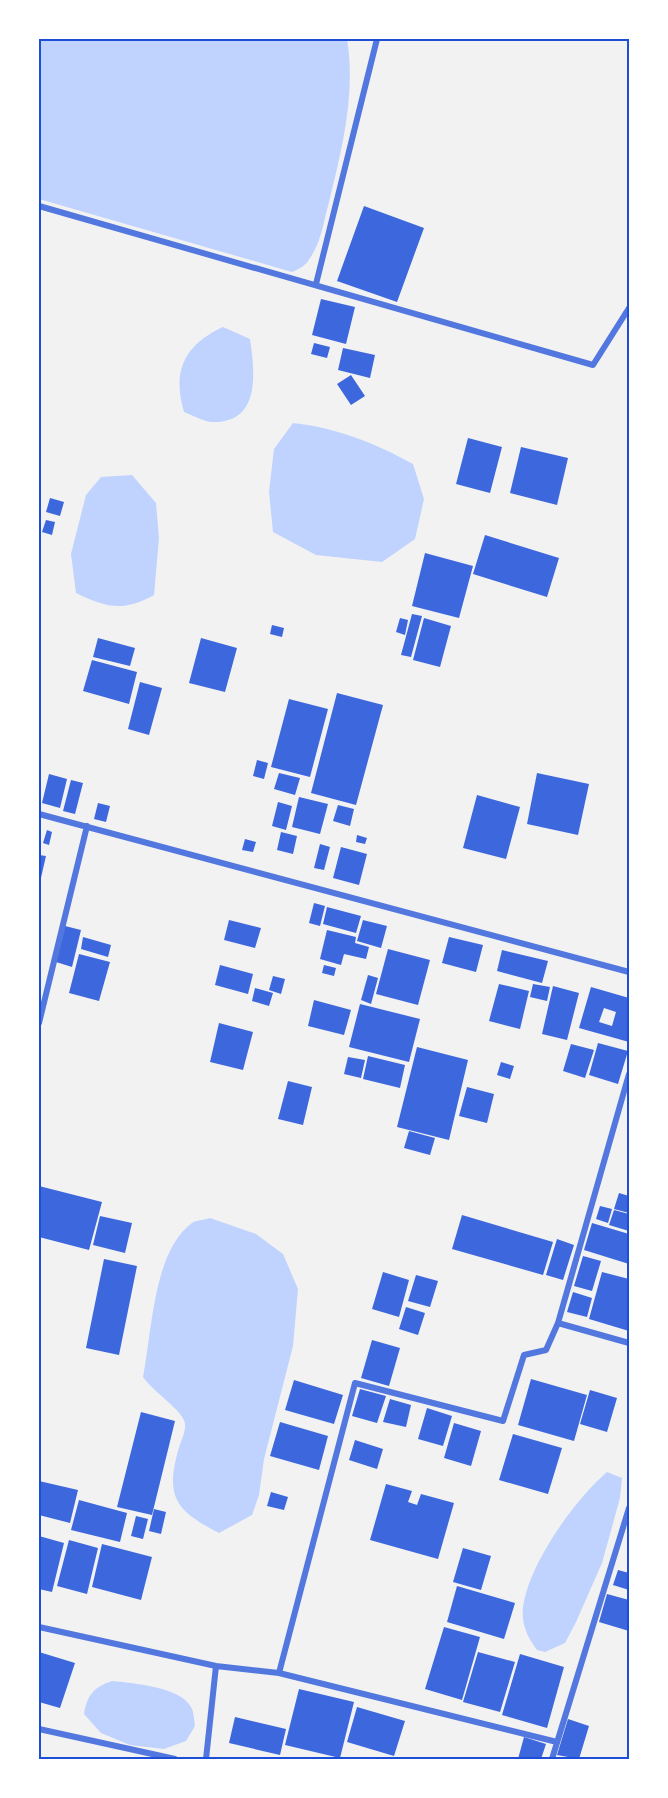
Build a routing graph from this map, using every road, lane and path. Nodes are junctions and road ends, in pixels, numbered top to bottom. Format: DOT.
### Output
graph roads {
  1 [pos="377,39"];
  2 [pos="39,206"];
  3 [pos="316,284"];
  4 [pos="629,308"];
  5 [pos="39,813"];
  6 [pos="87,826"];
  7 [pos="629,972"];
  8 [pos="39,1023"];
  9 [pos="629,1074"];
  10 [pos="558,1323"];
  11 [pos="629,1343"];
  12 [pos="629,1508"];
  13 [pos="39,1627"];
  14 [pos="216,1666"];
  15 [pos="279,1673"];
  16 [pos="39,1730"];
  17 [pos="557,1742"];
  18 [pos="175,1759"];
  19 [pos="206,1759"];
  20 [pos="552,1759"];
  1 -- 3 [label="street"];
  2 -- 3 [label="street"];
  3 -- 4 [label="street"];
  5 -- 6 [label="street"];
  6 -- 7 [label="street"];
  6 -- 8 [label="street"];
  9 -- 10 [label="street"];
  10 -- 11 [label="street"];
  10 -- 15 [label="street"];
  12 -- 17 [label="street"];
  13 -- 14 [label="street"];
  14 -- 15 [label="street"];
  14 -- 19 [label="street"];
  15 -- 17 [label="street"];
  16 -- 18 [label="street"];
  17 -- 20 [label="street"];
}
